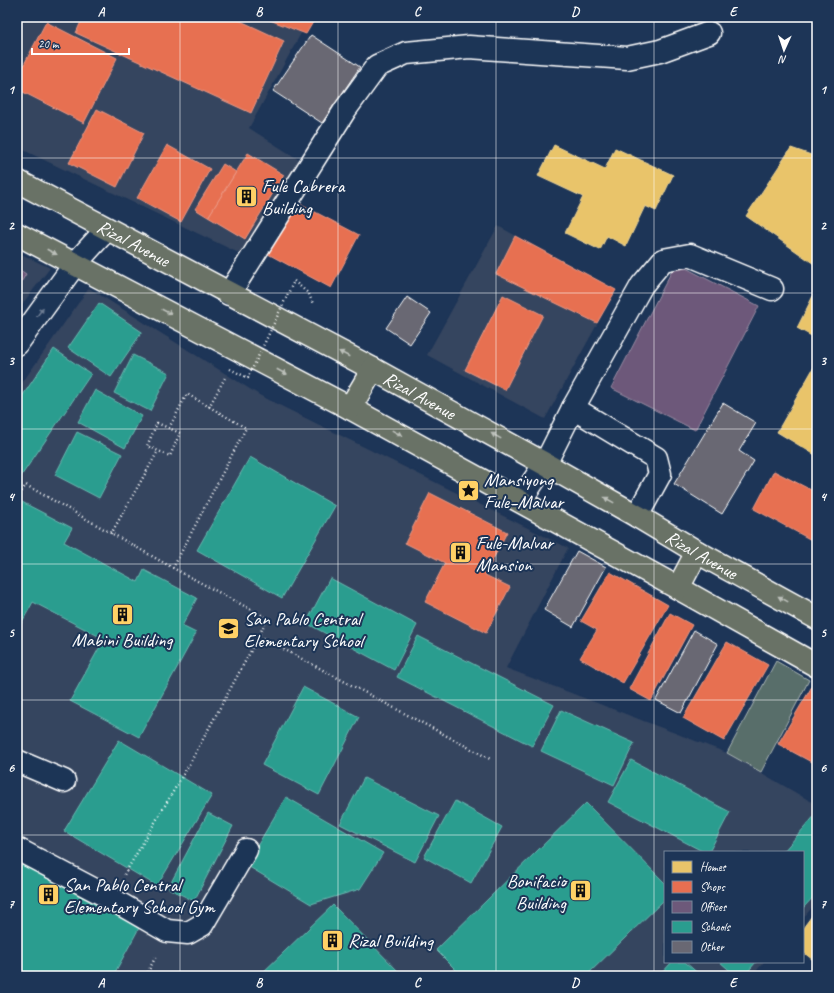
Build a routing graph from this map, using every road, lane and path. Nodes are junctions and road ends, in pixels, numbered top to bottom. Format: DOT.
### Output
graph roads {
  1 [pos="709,33"];
  2 [pos="17,181"];
  3 [pos="107,229"];
  4 [pos="17,234"];
  5 [pos="75,264"];
  6 [pos="772,289"];
  7 [pos="229,294"];
  8 [pos="309,294"];
  9 [pos="17,344"];
  10 [pos="373,369"];
  11 [pos="209,407"];
  12 [pos="350,408"];
  13 [pos="573,408"];
  14 [pos="169,428"];
  15 [pos="158,451"];
  16 [pos="545,464"];
  17 [pos="17,498"];
  18 [pos="520,501"];
  19 [pos="637,516"];
  20 [pos="111,534"];
  21 [pos="697,552"];
  22 [pos="173,568"];
  23 [pos="678,588"];
  24 [pos="817,618"];
  25 [pos="259,636"];
  26 [pos="817,666"];
  27 [pos="492,760"];
  28 [pos="17,761"];
  29 [pos="64,781"];
  30 [pos="17,849"];
  31 [pos="246,850"];
  32 [pos="110,898"];
  1 -- 7 [label="street"];
  2 -- 3 [label="main road, Rizal Avenue"];
  3 -- 5 [label="street"];
  3 -- 7 [label="main road, Rizal Avenue"];
  4 -- 5 [label="main road, one-way"];
  9 -- 5 [label="street, one-way"];
  5 -- 12 [label="main road, one-way"];
  6 -- 13 [label="street"];
  10 -- 7 [label="main road, Rizal Avenue, one-way"];
  8 -- 11 [label="path, bridge"];
  10 -- 12 [label="main road"];
  16 -- 10 [label="main road, Rizal Avenue, one-way"];
  11 -- 14 [label="path"];
  11 -- 22 [label="path"];
  12 -- 18 [label="main road, one-way"];
  13 -- 16 [label="street"];
  13 -- 19 [label="street"];
  14 -- 15 [label="path"];
  14 -- 15 [label="path"];
  15 -- 20 [label="path"];
  16 -- 18 [label="street"];
  19 -- 16 [label="main road, Rizal Avenue, one-way"];
  17 -- 20 [label="path"];
  18 -- 23 [label="main road"];
  19 -- 21 [label="main road, Rizal Avenue"];
  20 -- 22 [label="path"];
  21 -- 23 [label="main road"];
  24 -- 21 [label="main road, Rizal Avenue, one-way"];
  22 -- 25 [label="path"];
  23 -- 26 [label="main road"];
  25 -- 27 [label="path"];
  25 -- 32 [label="path"];
  28 -- 29 [label="street"];
  30 -- 32 [label="street"];
  31 -- 32 [label="street"];
}
